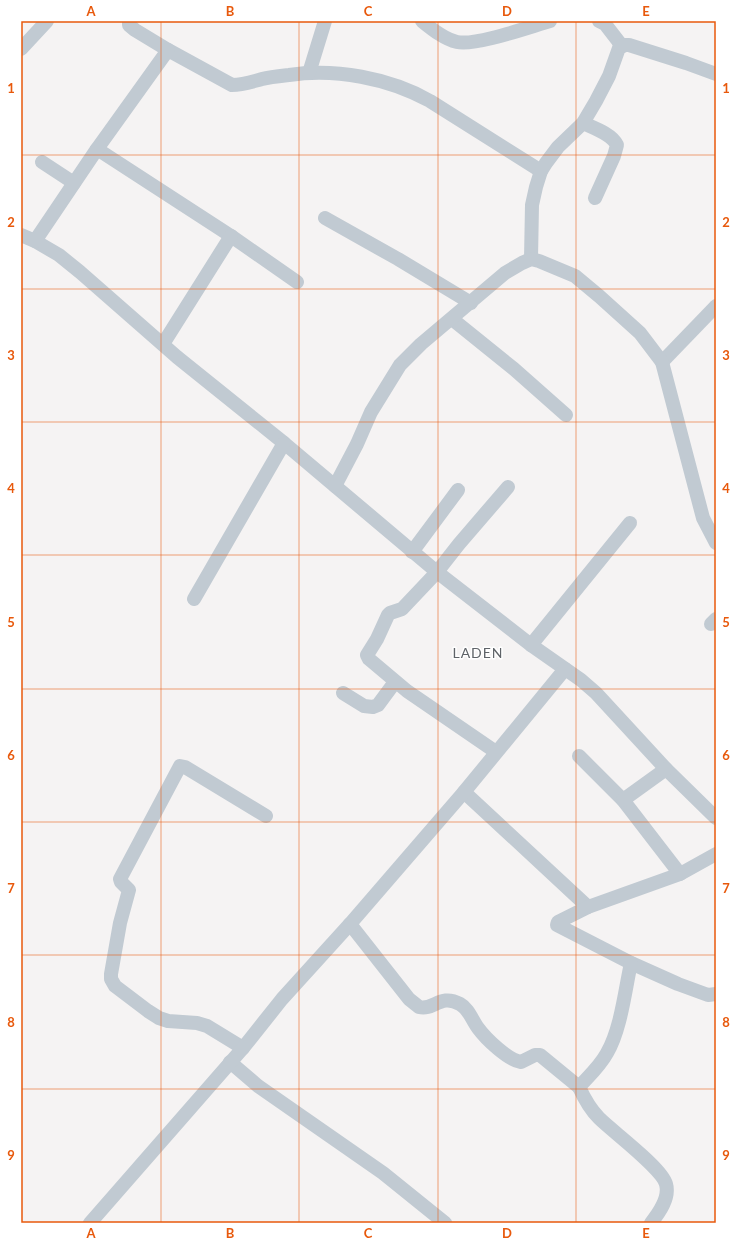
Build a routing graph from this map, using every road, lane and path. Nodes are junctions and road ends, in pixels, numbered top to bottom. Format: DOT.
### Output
graph roads {
  1 [pos="47,21"];
  2 [pos="129,21"];
  3 [pos="325,21"];
  4 [pos="422,21"];
  5 [pos="550,21"];
  6 [pos="599,21"];
  7 [pos="620,21"];
  8 [pos="618,40"];
  9 [pos="21,49"];
  10 [pos="168,50"];
  11 [pos="310,73"];
  12 [pos="716,74"];
  13 [pos="583,123"];
  14 [pos="97,149"];
  15 [pos="42,162"];
  16 [pos="541,171"];
  17 [pos="74,183"];
  18 [pos="595,198"];
  19 [pos="325,218"];
  20 [pos="21,235"];
  21 [pos="231,236"];
  22 [pos="35,241"];
  23 [pos="530,260"];
  24 [pos="297,282"];
  25 [pos="471,303"];
  26 [pos="716,306"];
  27 [pos="452,318"];
  28 [pos="163,344"];
  29 [pos="662,362"];
  30 [pos="566,415"];
  31 [pos="284,443"];
  32 [pos="335,486"];
  33 [pos="508,487"];
  34 [pos="458,490"];
  35 [pos="630,523"];
  36 [pos="716,543"];
  37 [pos="412,552"];
  38 [pos="437,572"];
  39 [pos="194,599"];
  40 [pos="532,645"];
  41 [pos="564,669"];
  42 [pos="395,682"];
  43 [pos="343,693"];
  44 [pos="496,752"];
  45 [pos="579,756"];
  46 [pos="666,769"];
  47 [pos="464,792"];
  48 [pos="623,800"];
  49 [pos="266,816"];
  50 [pos="716,818"];
  51 [pos="716,854"];
  52 [pos="680,874"];
  53 [pos="588,907"];
  54 [pos="350,924"];
  55 [pos="632,963"];
  56 [pos="716,994"];
  57 [pos="243,1048"];
  58 [pos="230,1062"];
  59 [pos="579,1087"];
  60 [pos="90,1223"];
  61 [pos="445,1223"];
  62 [pos="651,1223"];
  1 -- 9 [label="street"];
  2 -- 10 [label="street"];
  3 -- 11 [label="street"];
  4 -- 5 [label="street"];
  6 -- 8 [label="street"];
  7 -- 8 [label="street"];
  8 -- 12 [label="street"];
  8 -- 13 [label="street"];
  10 -- 11 [label="street"];
  10 -- 14 [label="street"];
  11 -- 16 [label="street"];
  13 -- 16 [label="street"];
  13 -- 18 [label="street"];
  14 -- 17 [label="street"];
  14 -- 21 [label="street"];
  15 -- 17 [label="street"];
  16 -- 23 [label="street"];
  17 -- 22 [label="street"];
  19 -- 25 [label="street"];
  20 -- 22 [label="street"];
  21 -- 24 [label="street"];
  21 -- 28 [label="street"];
  22 -- 28 [label="street"];
  23 -- 25 [label="street"];
  23 -- 29 [label="street"];
  25 -- 27 [label="street"];
  26 -- 29 [label="street"];
  27 -- 30 [label="street"];
  27 -- 32 [label="street"];
  28 -- 31 [label="street"];
  29 -- 36 [label="street"];
  31 -- 32 [label="street"];
  31 -- 39 [label="street"];
  32 -- 37 [label="street"];
  33 -- 38 [label="street"];
  34 -- 37 [label="street"];
  35 -- 40 [label="street"];
  37 -- 38 [label="street"];
  38 -- 40 [label="street"];
  38 -- 42 [label="street"];
  40 -- 41 [label="street"];
  41 -- 44 [label="street"];
  41 -- 46 [label="street"];
  42 -- 43 [label="street"];
  42 -- 44 [label="street"];
  44 -- 47 [label="street"];
  45 -- 48 [label="street"];
  46 -- 48 [label="street"];
  46 -- 50 [label="street"];
  47 -- 53 [label="street"];
  47 -- 54 [label="street"];
  48 -- 52 [label="street"];
  49 -- 57 [label="street"];
  51 -- 52 [label="street"];
  52 -- 53 [label="street"];
  53 -- 55 [label="street"];
  54 -- 57 [label="street"];
  54 -- 59 [label="street"];
  55 -- 56 [label="street"];
  55 -- 59 [label="street"];
  57 -- 58 [label="street"];
  58 -- 60 [label="street"];
  58 -- 61 [label="street"];
  59 -- 62 [label="street"];
}
